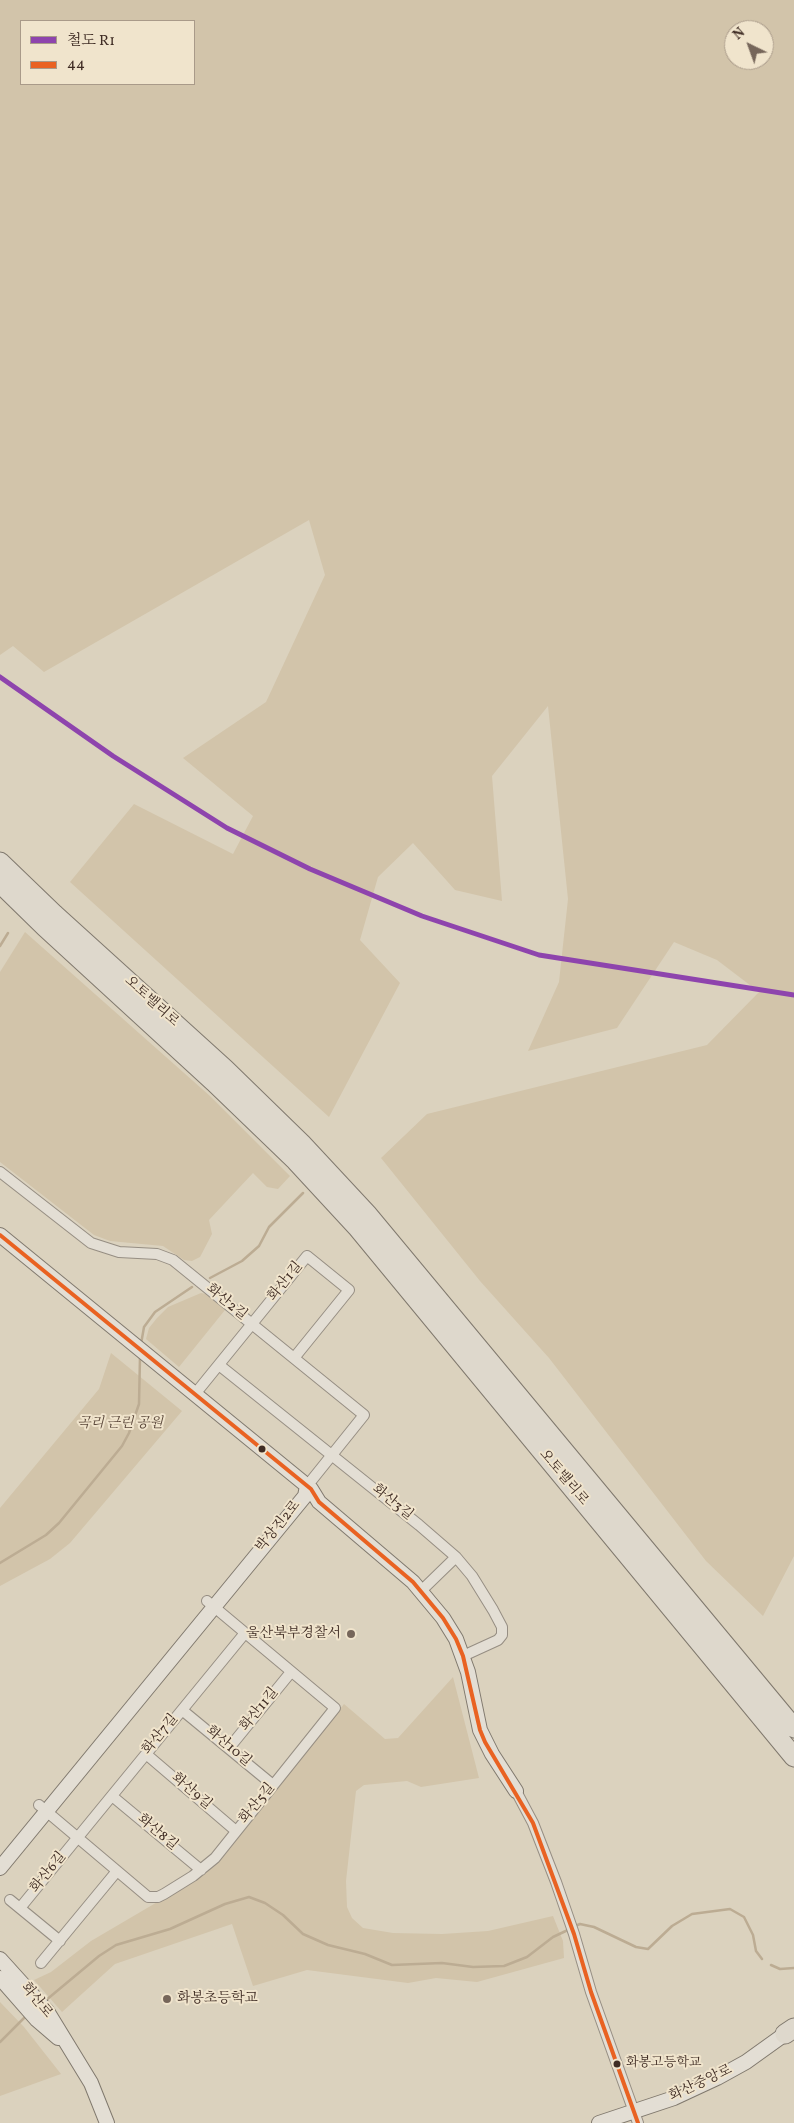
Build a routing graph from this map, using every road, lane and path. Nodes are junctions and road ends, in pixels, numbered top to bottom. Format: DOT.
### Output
graph roads {
  1 [pos="0,862"];
  2 [pos="8,883"];
  3 [pos="49,920"];
  4 [pos="0,1172"];
  5 [pos="335,1192"];
  6 [pos="0,1235"];
  7 [pos="0,1247"];
  8 [pos="252,1324"];
  9 [pos="135,1351"];
  10 [pos="294,1358"];
  11 [pos="149,1363"];
  12 [pos="219,1365"];
  13 [pos="195,1394"];
  14 [pos="332,1455"];
  15 [pos="303,1491"];
  16 [pos="456,1557"];
  17 [pos="421,1591"];
  18 [pos="210,1604"];
  19 [pos="245,1633"];
  20 [pos="463,1656"];
  21 [pos="292,1672"];
  22 [pos="182,1710"];
  23 [pos="786,1728"];
  24 [pos="229,1748"];
  25 [pos="146,1754"];
  26 [pos="794,1757"];
  27 [pos="273,1785"];
  28 [pos="516,1791"];
  29 [pos="112,1796"];
  30 [pos="43,1808"];
  31 [pos="236,1830"];
  32 [pos="78,1838"];
  33 [pos="0,1853"];
  34 [pos="0,1868"];
  35 [pos="201,1870"];
  36 [pos="117,1871"];
  37 [pos="10,1900"];
  38 [pos="20,1908"];
  39 [pos="60,1940"];
  40 [pos="0,1959"];
  41 [pos="41,1963"];
  42 [pos="0,1978"];
  43 [pos="29,2000"];
  44 [pos="790,2031"];
  45 [pos="636,2117"];
  46 [pos="107,2123"];
  47 [pos="599,2123"];
  1 -- 2 [label="highway, 오토밸리로"];
  2 -- 3 [label="highway, 오토밸리로"];
  3 -- 5 [label="highway, 오토밸리로"];
  3 -- 5 [label="highway, 오토밸리로"];
  4 -- 8 [label="street, 화산2길"];
  5 -- 23 [label="highway, 오토밸리로"];
  6 -- 9 [label="street"];
  7 -- 9 [label="street"];
  8 -- 10 [label="street, 화산2길"];
  8 -- 10 [label="street, 화산1길"];
  8 -- 12 [label="street, 화산1길"];
  9 -- 11 [label="street"];
  10 -- 14 [label="street, 화산2길"];
  11 -- 13 [label="street"];
  11 -- 15 [label="street"];
  12 -- 13 [label="street, 화산1길"];
  12 -- 14 [label="street, 화산3길"];
  13 -- 15 [label="street"];
  14 -- 15 [label="street, 화산2길"];
  14 -- 16 [label="street, 화산3길"];
  15 -- 17 [label="street"];
  15 -- 18 [label="street, 박상진2로"];
  16 -- 17 [label="street"];
  16 -- 20 [label="street, 화산3길"];
  17 -- 20 [label="street"];
  18 -- 19 [label="street, 화산5길"];
  18 -- 30 [label="street, 박상진2로"];
  19 -- 21 [label="street, 화산5길"];
  19 -- 22 [label="street, 화산7길"];
  20 -- 28 [label="street"];
  21 -- 24 [label="street, 화산11길"];
  21 -- 27 [label="street, 화산5길"];
  22 -- 24 [label="street, 화산10길"];
  22 -- 25 [label="street, 화산7길"];
  23 -- 26 [label="highway, 오토밸리로"];
  24 -- 27 [label="street, 화산10길"];
  25 -- 29 [label="street, 화산7길"];
  25 -- 31 [label="street, 화산9길"];
  27 -- 31 [label="street, 화산5길"];
  28 -- 45 [label="street"];
  29 -- 32 [label="street, 화산7길"];
  29 -- 35 [label="street, 화산8길"];
  30 -- 32 [label="street, 화산5길"];
  30 -- 33 [label="street, 박상진2로"];
  30 -- 34 [label="street, 박상진2로"];
  31 -- 35 [label="street, 화산5길"];
  32 -- 36 [label="street, 화산5길"];
  32 -- 38 [label="street, 화산6길"];
  35 -- 36 [label="street, 화산5길"];
  36 -- 39 [label="street"];
  37 -- 38 [label="street"];
  38 -- 39 [label="street"];
  39 -- 41 [label="street"];
  40 -- 43 [label="street, 화산로"];
  42 -- 43 [label="street, 화산로"];
  43 -- 46 [label="street, 화산로"];
  44 -- 45 [label="street, 화산중앙로"];
  45 -- 47 [label="street, 화산중앙로"];
}
